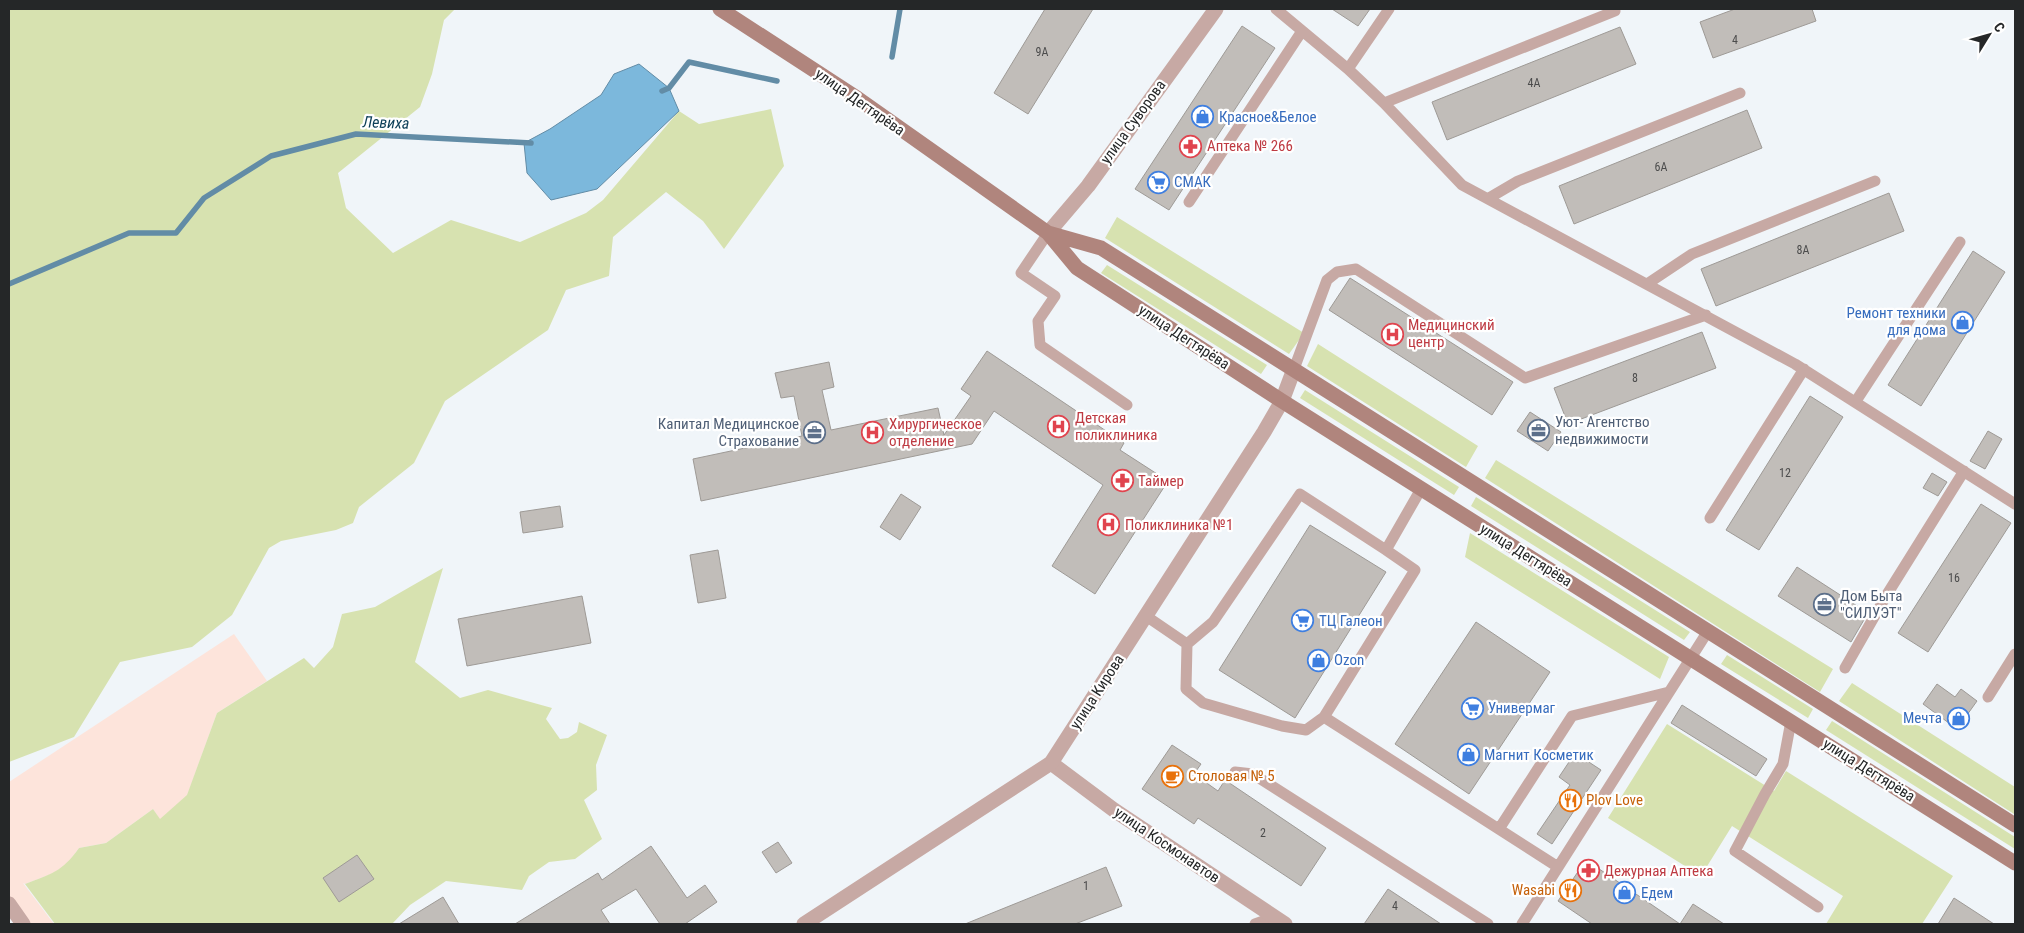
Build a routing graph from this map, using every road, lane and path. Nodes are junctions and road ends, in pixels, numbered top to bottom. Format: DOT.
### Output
graph roads {
  1 [pos="720,9"];
  2 [pos="1216,9"];
  3 [pos="1276,9"];
  4 [pos="1389,9"];
  5 [pos="1615,11"];
  6 [pos="1302,31"];
  7 [pos="1348,69"];
  8 [pos="1740,93"];
  9 [pos="1384,103"];
  10 [pos="1875,181"];
  11 [pos="1489,198"];
  12 [pos="1189,202"];
  13 [pos="1048,233"];
  14 [pos="1960,242"];
  15 [pos="1647,284"];
  16 [pos="1706,315"];
  17 [pos="1294,369"];
  18 [pos="1804,369"];
  19 [pos="1282,401"];
  20 [pos="1856,401"];
  21 [pos="1127,405"];
  22 [pos="1964,471"];
  23 [pos="1421,489"];
  24 [pos="2015,504"];
  25 [pos="1710,518"];
  26 [pos="1386,550"];
  27 [pos="1146,616"];
  28 [pos="1708,631"];
  29 [pos="1187,644"];
  30 [pos="2015,654"];
  31 [pos="1690,658"];
  32 [pos="1845,668"];
  33 [pos="1670,692"];
  34 [pos="1988,697"];
  35 [pos="1324,717"];
  36 [pos="1792,721"];
  37 [pos="1051,764"];
  38 [pos="1235,772"];
  39 [pos="2015,825"];
  40 [pos="1499,829"];
  41 [pos="2015,862"];
  42 [pos="1558,867"];
  43 [pos="9,904"];
  44 [pos="1818,907"];
  45 [pos="1279,921"];
  46 [pos="24,924"];
  47 [pos="804,924"];
  48 [pos="1255,924"];
  49 [pos="1488,924"];
  50 [pos="1522,924"];
  1 -- 13 [label="main road, улица Дегтярёва"];
  2 -- 13 [label="street, улица Суворова"];
  3 -- 6 [label="lane"];
  4 -- 7 [label="lane"];
  5 -- 9 [label="lane"];
  6 -- 7 [label="lane"];
  6 -- 12 [label="lane"];
  7 -- 9 [label="lane"];
  8 -- 11 [label="lane"];
  9 -- 11 [label="lane"];
  10 -- 15 [label="lane"];
  11 -- 15 [label="lane"];
  13 -- 17 [label="main road, улица Дегтярёва"];
  13 -- 19 [label="main road, улица Дегтярёва"];
  13 -- 21 [label="lane"];
  14 -- 20 [label="lane"];
  15 -- 16 [label="lane"];
  16 -- 17 [label="lane"];
  16 -- 18 [label="lane"];
  17 -- 19 [label="street, улица Кирова"];
  17 -- 28 [label="main road, улица Дегтярёва"];
  18 -- 20 [label="lane"];
  18 -- 25 [label="lane"];
  19 -- 23 [label="main road, улица Дегтярёва"];
  19 -- 27 [label="street, улица Кирова"];
  20 -- 22 [label="lane"];
  22 -- 24 [label="lane"];
  22 -- 32 [label="lane"];
  23 -- 26 [label="lane"];
  23 -- 31 [label="main road, улица Дегтярёва"];
  26 -- 29 [label="lane"];
  26 -- 35 [label="lane"];
  27 -- 29 [label="lane"];
  27 -- 37 [label="street, улица Кирова"];
  28 -- 31 [label="lane"];
  28 -- 39 [label="main road, улица Дегтярёва"];
  29 -- 35 [label="lane"];
  30 -- 34 [label="lane"];
  31 -- 33 [label="lane"];
  31 -- 36 [label="main road, улица Дегтярёва"];
  33 -- 40 [label="lane"];
  33 -- 42 [label="lane"];
  35 -- 40 [label="lane"];
  36 -- 41 [label="main road, улица Дегтярёва"];
  36 -- 44 [label="lane"];
  37 -- 45 [label="street, улица Космонавтов"];
  37 -- 47 [label="street, улица Кирова"];
  38 -- 49 [label="lane"];
  40 -- 42 [label="lane"];
  42 -- 50 [label="lane"];
  43 -- 46 [label="street"];
  45 -- 48 [label="lane"];
}
